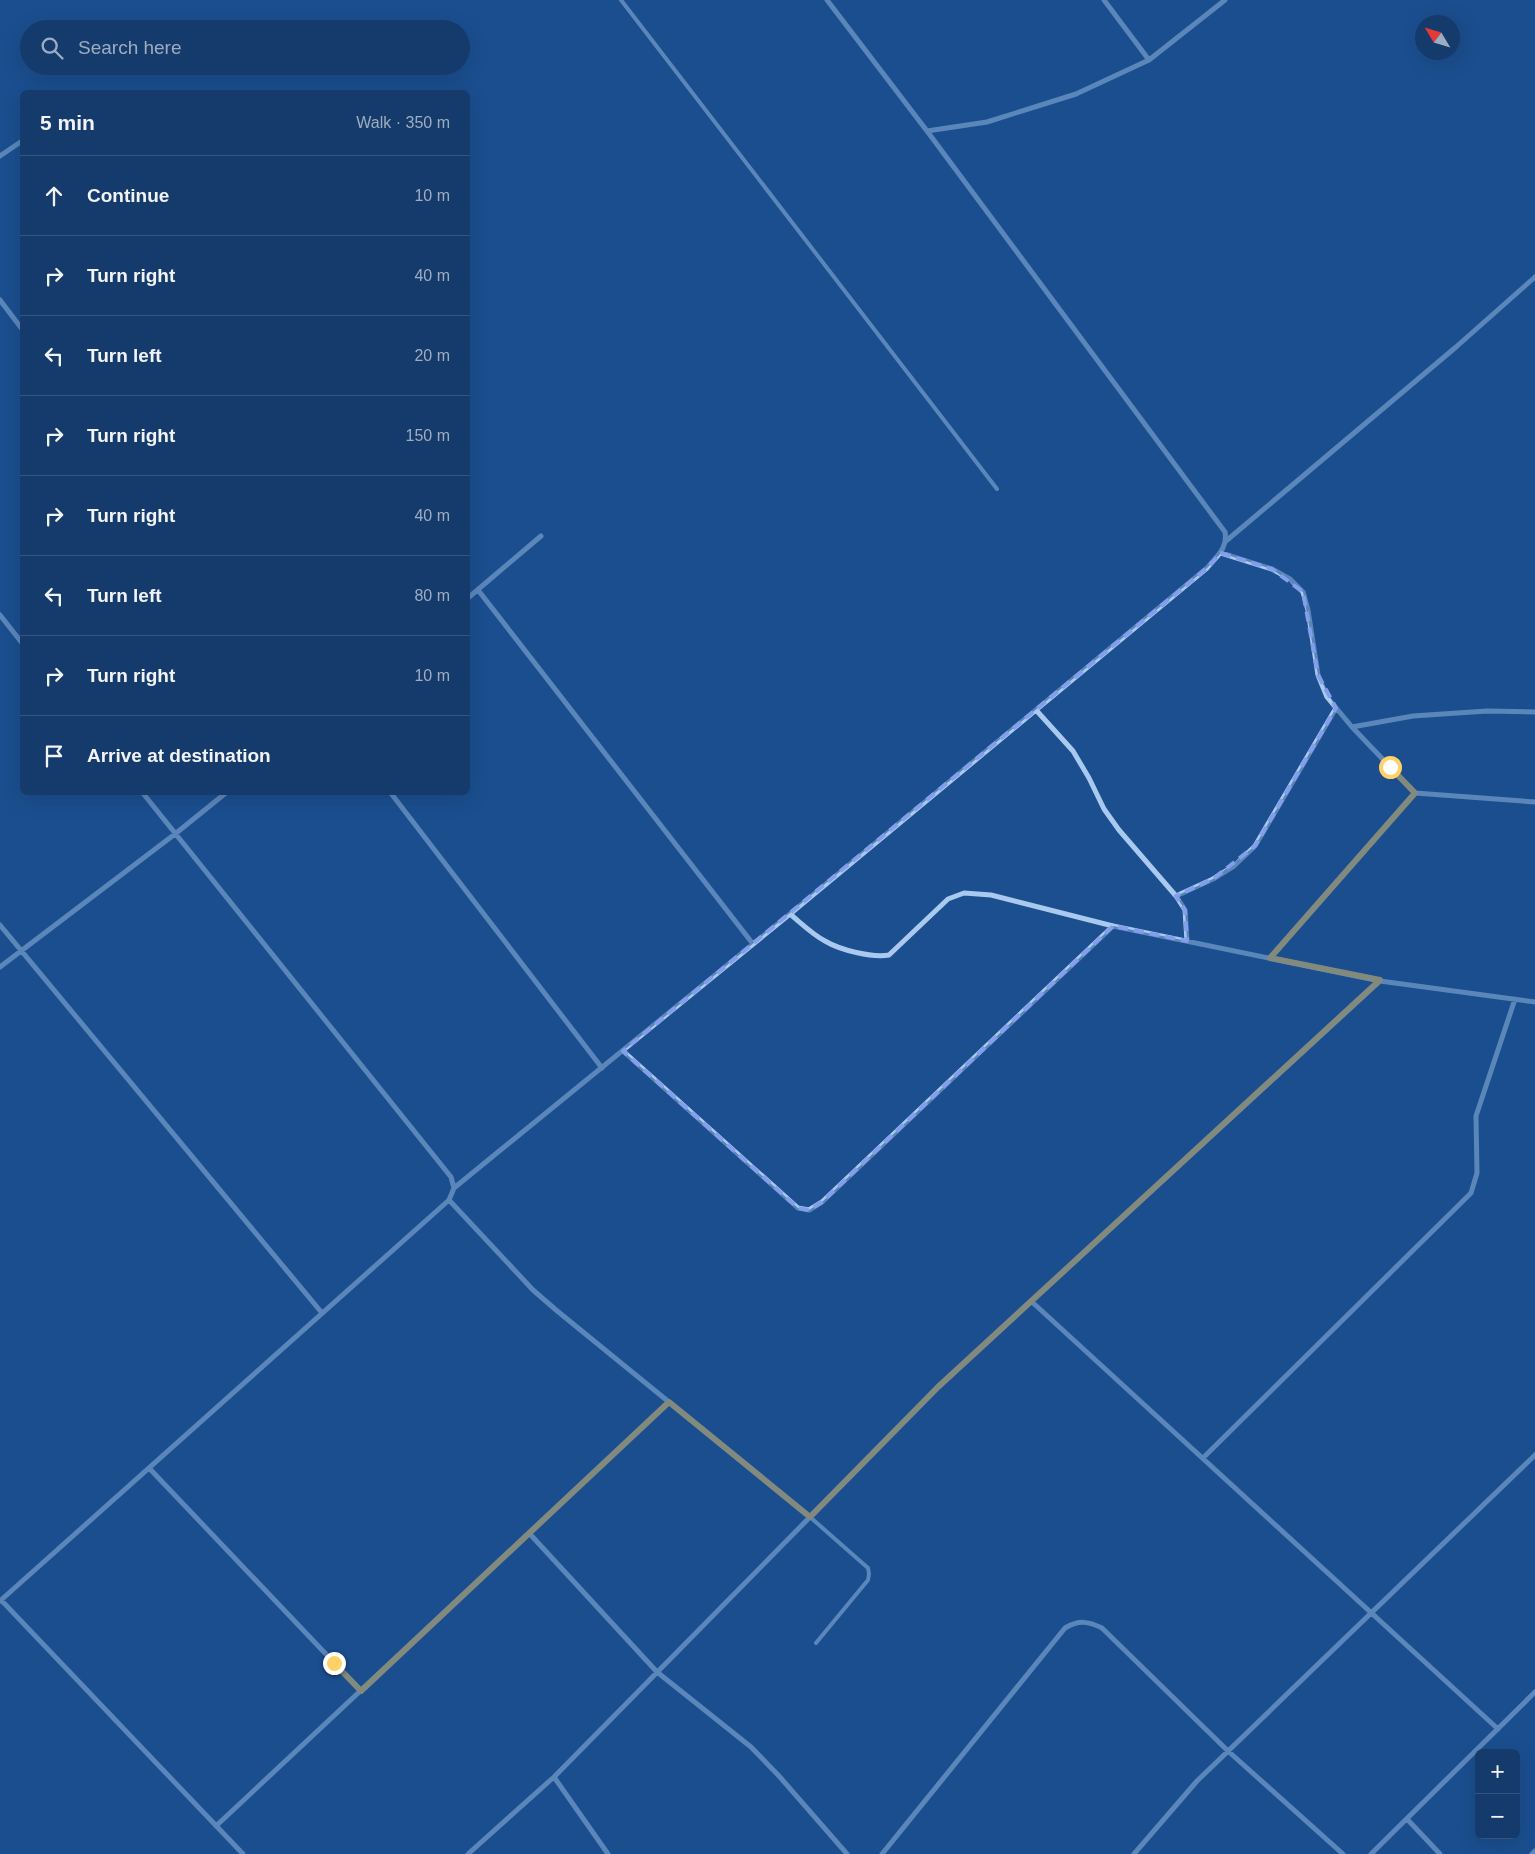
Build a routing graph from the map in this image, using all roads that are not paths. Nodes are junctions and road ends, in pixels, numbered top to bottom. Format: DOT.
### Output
graph roads {
  1 [pos="621,0"];
  2 [pos="827,0"];
  3 [pos="1104,0"];
  4 [pos="1225,0"];
  5 [pos="1150,60"];
  6 [pos="927,131"];
  7 [pos="20,143"];
  8 [pos="0,156"];
  9 [pos="1535,277"];
  10 [pos="0,300"];
  11 [pos="20,325"];
  12 [pos="997,489"];
  13 [pos="541,536"];
  14 [pos="1226,541"];
  15 [pos="1220,553"];
  16 [pos="478,590"];
  17 [pos="470,596"];
  18 [pos="0,615"];
  19 [pos="20,640"];
  20 [pos="1336,708"];
  21 [pos="1036,710"];
  22 [pos="1535,712"];
  23 [pos="1352,727"];
  24 [pos="1415,793"];
  25 [pos="144,795"];
  26 [pos="222,795"];
  27 [pos="392,795"];
  28 [pos="1535,802"];
  29 [pos="175,834"];
  30 [pos="1176,896"];
  31 [pos="790,914"];
  32 [pos="0,925"];
  33 [pos="1113,926"];
  34 [pos="1187,941"];
  35 [pos="754,944"];
  36 [pos="21,951"];
  37 [pos="1270,958"];
  38 [pos="0,967"];
  39 [pos="1380,980"];
  40 [pos="1515,999"];
  41 [pos="1535,1002"];
  42 [pos="623,1051"];
  43 [pos="602,1068"];
  44 [pos="454,1188"];
  45 [pos="449,1200"];
  46 [pos="1031,1301"];
  47 [pos="322,1313"];
  48 [pos="669,1402"];
  49 [pos="1535,1455"];
  50 [pos="1203,1458"];
  51 [pos="149,1468"];
  52 [pos="810,1517"];
  53 [pos="529,1533"];
  54 [pos="0,1600"];
  55 [pos="1372,1612"];
  56 [pos="816,1643"];
  57 [pos="657,1672"];
  58 [pos="361,1691"];
  59 [pos="1535,1692"];
  60 [pos="1498,1729"];
  61 [pos="1228,1751"];
  62 [pos="554,1777"];
  63 [pos="1407,1819"];
  64 [pos="216,1826"];
  65 [pos="1535,1851"];
  66 [pos="243,1854"];
  67 [pos="468,1854"];
  68 [pos="608,1854"];
  69 [pos="847,1854"];
  70 [pos="882,1854"];
  71 [pos="1134,1854"];
  72 [pos="1343,1854"];
  73 [pos="1371,1854"];
  74 [pos="1440,1854"];
  75 [pos="1532,1854"];
  1 -- 12 [label="lane"];
  2 -- 6 [label="street"];
  3 -- 5 [label="street"];
  4 -- 5 [label="street"];
  5 -- 6 [label="street"];
  6 -- 14 [label="street"];
  7 -- 8 [label="street"];
  9 -- 14 [label="street"];
  10 -- 11 [label="street"];
  13 -- 16 [label="street"];
  14 -- 15 [label="street"];
  15 -- 20 [label="street"];
  15 -- 21 [label="street"];
  16 -- 17 [label="street"];
  16 -- 35 [label="street"];
  18 -- 19 [label="street"];
  20 -- 23 [label="street"];
  20 -- 30 [label="street"];
  21 -- 30 [label="street"];
  21 -- 31 [label="street"];
  22 -- 23 [label="street"];
  23 -- 24 [label="street"];
  24 -- 28 [label="street"];
  24 -- 37 [label="street"];
  25 -- 29 [label="street"];
  26 -- 29 [label="street"];
  27 -- 43 [label="street"];
  29 -- 36 [label="street"];
  29 -- 44 [label="street"];
  30 -- 34 [label="street"];
  31 -- 33 [label="street"];
  31 -- 35 [label="street"];
  32 -- 36 [label="street"];
  33 -- 34 [label="street"];
  33 -- 42 [label="street"];
  34 -- 37 [label="street"];
  35 -- 42 [label="street"];
  36 -- 38 [label="street"];
  36 -- 47 [label="street"];
  37 -- 39 [label="street"];
  39 -- 40 [label="street"];
  39 -- 46 [label="street"];
  40 -- 41 [label="street"];
  40 -- 50 [label="street"];
  42 -- 43 [label="street"];
  43 -- 44 [label="street"];
  44 -- 45 [label="street"];
  45 -- 47 [label="street"];
  45 -- 48 [label="street"];
  46 -- 50 [label="street"];
  46 -- 52 [label="street"];
  47 -- 51 [label="street"];
  48 -- 52 [label="street"];
  48 -- 53 [label="street"];
  49 -- 55 [label="street"];
  50 -- 55 [label="street"];
  51 -- 54 [label="street"];
  51 -- 58 [label="street"];
  52 -- 56 [label="lane"];
  52 -- 57 [label="street"];
  53 -- 57 [label="street"];
  53 -- 58 [label="street"];
  54 -- 64 [label="street"];
  55 -- 60 [label="street"];
  55 -- 61 [label="street"];
  57 -- 62 [label="street"];
  57 -- 69 [label="street"];
  58 -- 64 [label="street"];
  59 -- 60 [label="street"];
  60 -- 63 [label="street"];
  61 -- 70 [label="street"];
  61 -- 71 [label="street"];
  61 -- 72 [label="street"];
  62 -- 67 [label="street"];
  62 -- 68 [label="street"];
  63 -- 73 [label="street"];
  63 -- 74 [label="street"];
  64 -- 66 [label="street"];
  65 -- 75 [label="street"];
}
